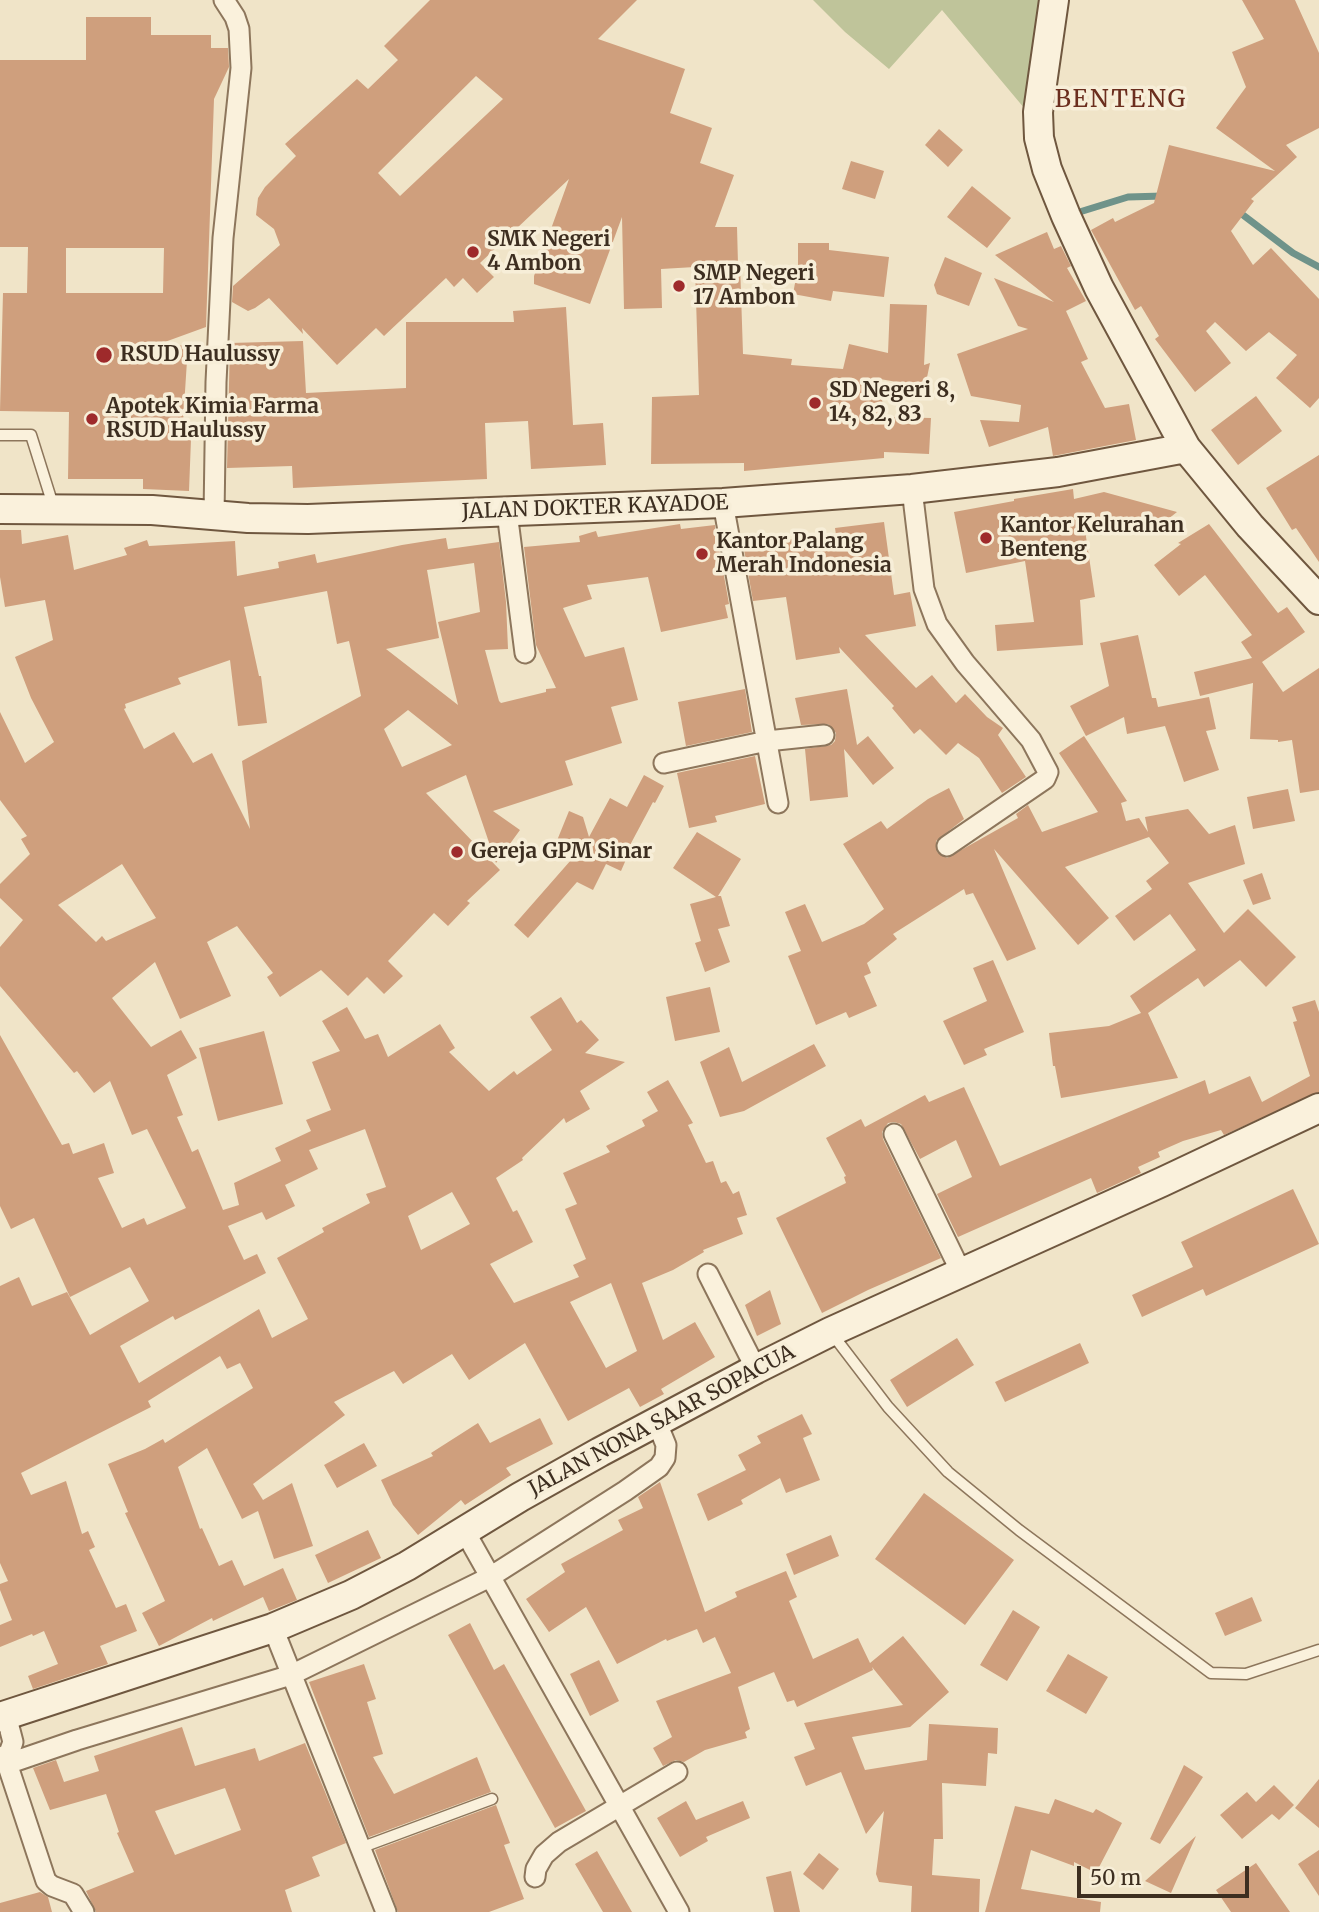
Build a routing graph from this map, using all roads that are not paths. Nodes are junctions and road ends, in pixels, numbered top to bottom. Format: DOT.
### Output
graph roads {
  1 [pos="224,0"];
  2 [pos="1054,0"];
  3 [pos="0,435"];
  4 [pos="1186,449"];
  5 [pos="912,489"];
  6 [pos="723,503"];
  7 [pos="54,508"];
  8 [pos="0,509"];
  9 [pos="508,512"];
  10 [pos="214,516"];
  11 [pos="1319,600"];
  12 [pos="524,653"];
  13 [pos="824,735"];
  14 [pos="766,741"];
  15 [pos="664,763"];
  16 [pos="778,803"];
  17 [pos="947,846"];
  18 [pos="1319,1108"];
  19 [pos="894,1133"];
  20 [pos="961,1272"];
  21 [pos="708,1274"];
  22 [pos="830,1332"];
  23 [pos="756,1369"];
  24 [pos="657,1423"];
  25 [pos="464,1530"];
  26 [pos="490,1577"];
  27 [pos="273,1628"];
  28 [pos="1319,1650"];
  29 [pos="291,1675"];
  30 [pos="3,1716"];
  31 [pos="4,1760"];
  32 [pos="677,1772"];
  33 [pos="492,1799"];
  34 [pos="619,1808"];
  35 [pos="360,1848"];
  36 [pos="535,1877"];
  37 [pos="84,1912"];
  38 [pos="386,1912"];
  39 [pos="679,1912"];
  1 -- 10 [label="street"];
  2 -- 4 [label="street"];
  3 -- 7 [label="lane"];
  4 -- 5 [label="street, JALAN DOKTER KAYADOE"];
  4 -- 11 [label="street"];
  5 -- 6 [label="street, JALAN DOKTER KAYADOE"];
  5 -- 17 [label="street"];
  6 -- 9 [label="street, JALAN DOKTER KAYADOE"];
  6 -- 14 [label="street"];
  7 -- 8 [label="street, JALAN DOKTER KAYADOE"];
  7 -- 10 [label="street, JALAN DOKTER KAYADOE"];
  9 -- 10 [label="street, JALAN DOKTER KAYADOE"];
  9 -- 12 [label="street"];
  13 -- 14 [label="street"];
  14 -- 15 [label="street"];
  14 -- 16 [label="street"];
  18 -- 20 [label="street, JALAN NONA SAAR SOPACUA"];
  19 -- 20 [label="street"];
  20 -- 22 [label="street, JALAN NONA SAAR SOPACUA"];
  21 -- 23 [label="street"];
  22 -- 23 [label="street, JALAN NONA SAAR SOPACUA"];
  22 -- 28 [label="lane"];
  23 -- 24 [label="street, JALAN NONA SAAR SOPACUA"];
  24 -- 25 [label="street, JALAN NONA SAAR SOPACUA"];
  24 -- 26 [label="street"];
  25 -- 26 [label="street"];
  25 -- 27 [label="street, JALAN NONA SAAR SOPACUA"];
  26 -- 29 [label="street"];
  26 -- 34 [label="street"];
  27 -- 29 [label="street"];
  27 -- 30 [label="street, JALAN NONA SAAR SOPACUA"];
  29 -- 31 [label="street"];
  29 -- 35 [label="street"];
  30 -- 31 [label="street"];
  31 -- 37 [label="street"];
  32 -- 34 [label="street"];
  33 -- 35 [label="lane"];
  34 -- 36 [label="street"];
  34 -- 39 [label="street"];
  35 -- 38 [label="street"];
}
